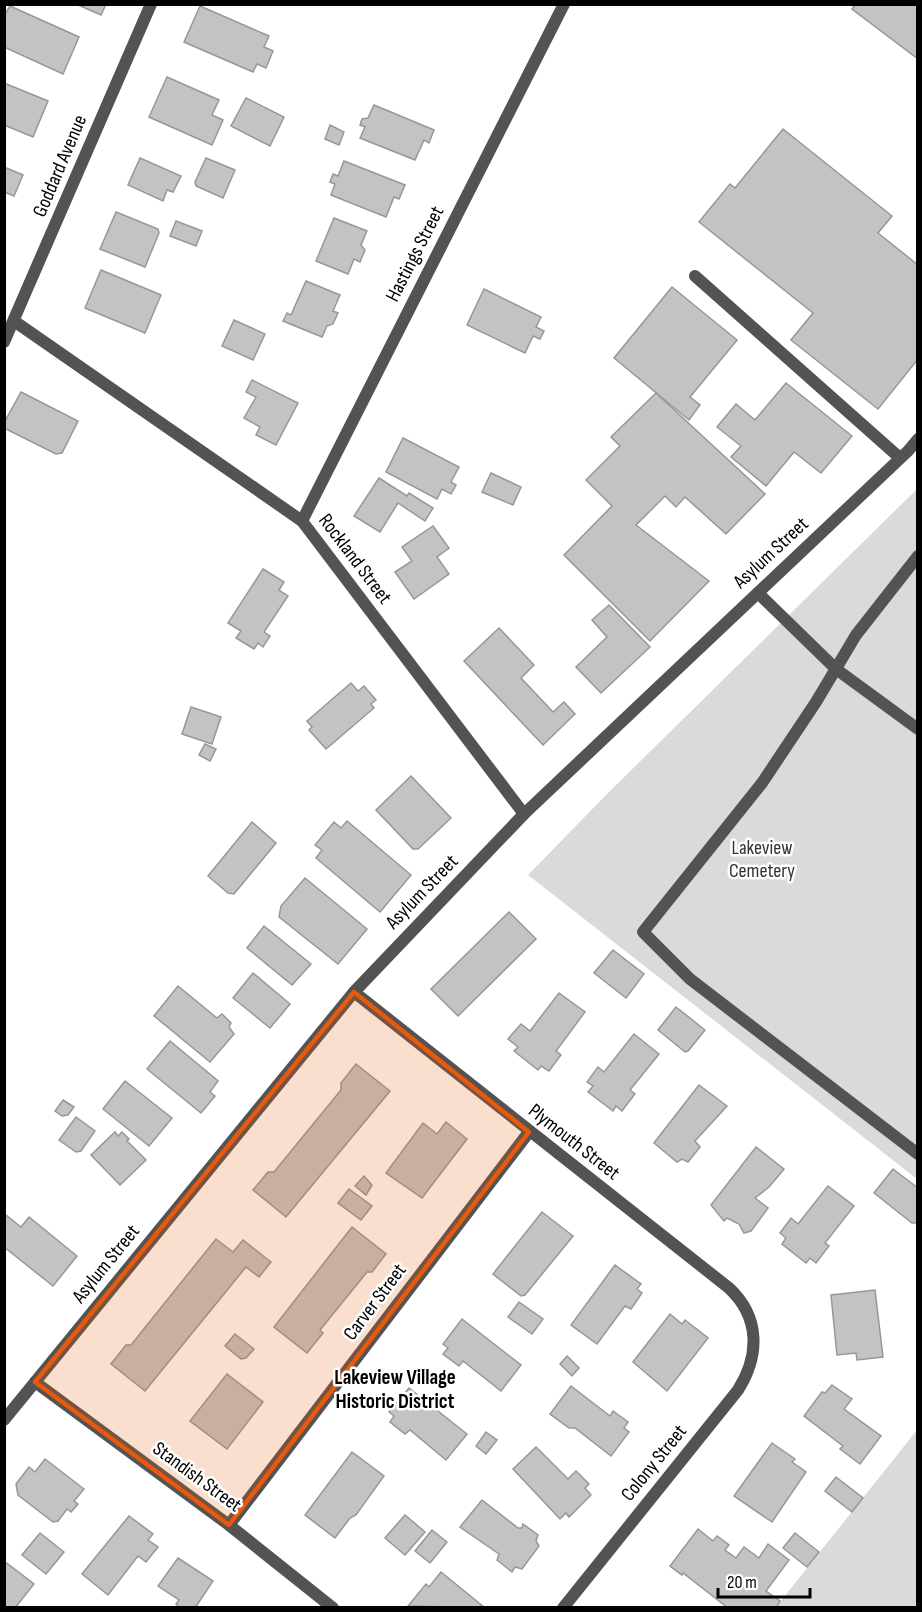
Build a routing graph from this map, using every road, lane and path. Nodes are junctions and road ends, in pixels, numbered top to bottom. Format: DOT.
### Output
graph roads {
  1 [pos="151,4"];
  2 [pos="564,4"];
  3 [pos="695,276"];
  4 [pos="14,321"];
  5 [pos="4,342"];
  6 [pos="918,439"];
  7 [pos="900,458"];
  8 [pos="302,520"];
  9 [pos="918,556"];
  10 [pos="758,592"];
  11 [pos="836,669"];
  12 [pos="918,729"];
  13 [pos="524,814"];
  14 [pos="354,992"];
  15 [pos="529,1132"];
  16 [pos="918,1154"];
  17 [pos="753,1335"];
  18 [pos="35,1382"];
  19 [pos="4,1420"];
  20 [pos="229,1525"];
  21 [pos="333,1608"];
  22 [pos="563,1608"];
  1 -- 4 [label="street, Goddard Avenue"];
  2 -- 8 [label="street, Hastings Street"];
  3 -- 7 [label="street"];
  4 -- 5 [label="street, Goddard Avenue"];
  4 -- 8 [label="street, Rockland Street"];
  6 -- 7 [label="street, Asylum Street"];
  7 -- 10 [label="street, Asylum Street"];
  8 -- 13 [label="street, Rockland Street"];
  9 -- 11 [label="street"];
  10 -- 11 [label="street"];
  10 -- 13 [label="street, Asylum Street"];
  11 -- 12 [label="street"];
  11 -- 16 [label="street"];
  13 -- 14 [label="street, Asylum Street"];
  14 -- 15 [label="street, Plymouth Street"];
  14 -- 18 [label="street, Asylum Street"];
  15 -- 17 [label="street, Plymouth Street"];
  15 -- 20 [label="street, Carver Street"];
  17 -- 22 [label="street, Colony Street"];
  18 -- 19 [label="street, Asylum Street"];
  18 -- 20 [label="street, Standish Street"];
  20 -- 21 [label="street, Standish Street"];
}
